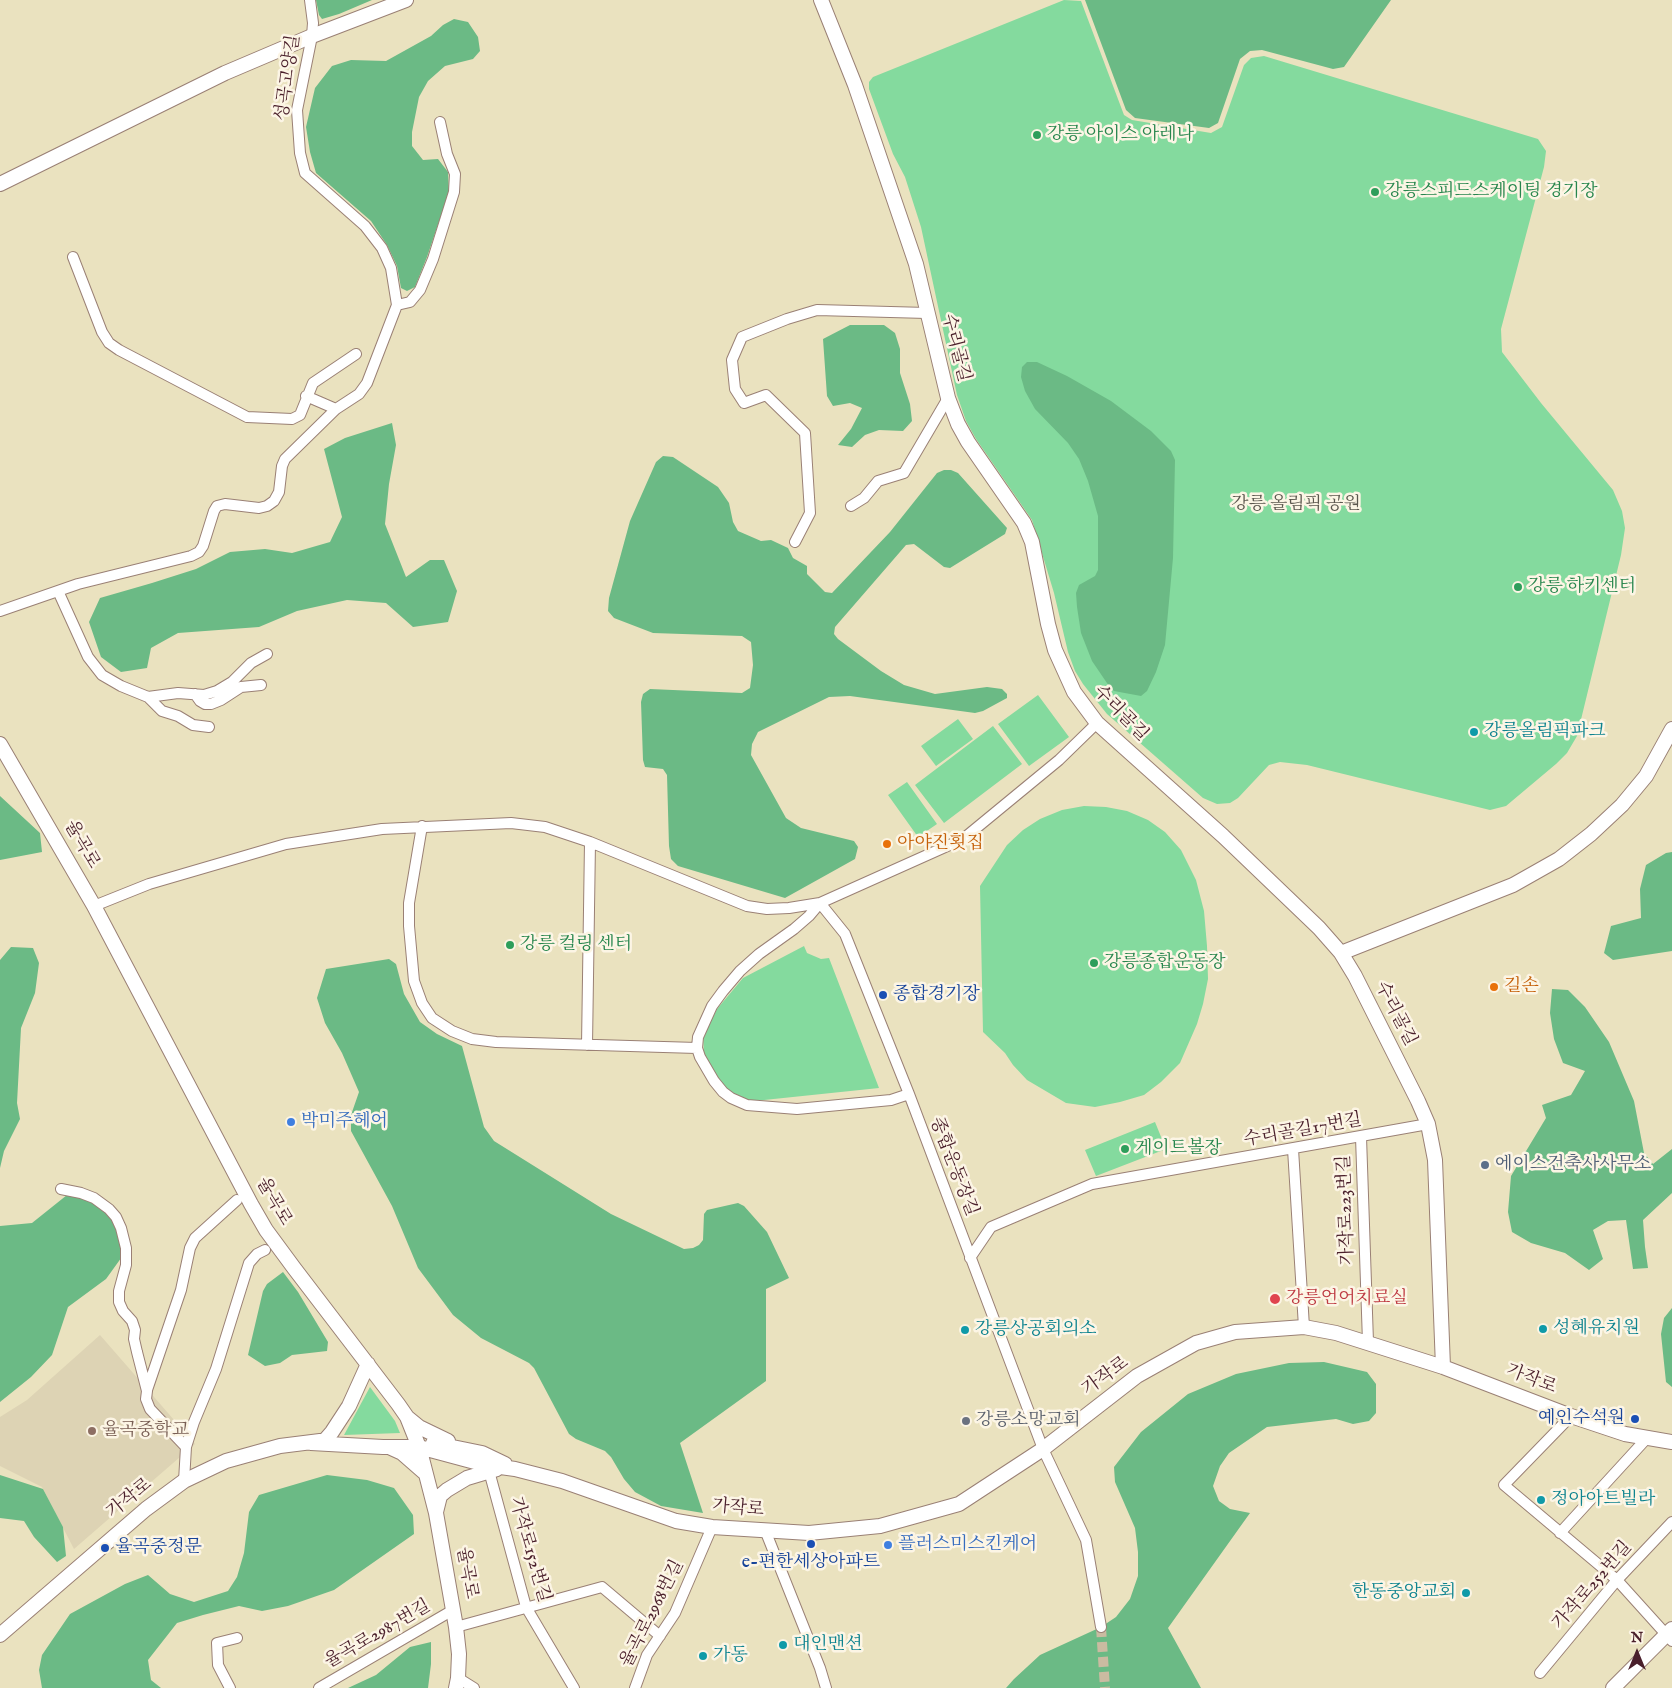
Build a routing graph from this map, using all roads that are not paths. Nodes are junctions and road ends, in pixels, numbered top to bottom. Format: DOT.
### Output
graph roads {
  1 [pos="310,0"];
  2 [pos="406,0"];
  3 [pos="821,0"];
  4 [pos="312,36"];
  5 [pos="440,122"];
  6 [pos="0,184"];
  7 [pos="73,257"];
  8 [pos="397,305"];
  9 [pos="927,313"];
  10 [pos="356,354"];
  11 [pos="306,396"];
  12 [pos="948,398"];
  13 [pos="336,409"];
  14 [pos="852,506"];
  15 [pos="795,542"];
  16 [pos="58,591"];
  17 [pos="0,611"];
  18 [pos="267,654"];
  19 [pos="261,685"];
  20 [pos="195,694"];
  21 [pos="148,697"];
  22 [pos="1097,723"];
  23 [pos="209,727"];
  24 [pos="1672,729"];
  25 [pos="0,744"];
  26 [pos="422,826"];
  27 [pos="590,842"];
  28 [pos="820,903"];
  29 [pos="90,908"];
  30 [pos="1341,954"];
  31 [pos="587,1045"];
  32 [pos="697,1048"];
  33 [pos="909,1094"];
  34 [pos="1428,1124"];
  35 [pos="1361,1137"];
  36 [pos="1293,1149"];
  37 [pos="61,1189"];
  38 [pos="237,1200"];
  39 [pos="265,1250"];
  40 [pos="970,1258"];
  41 [pos="1304,1327"];
  42 [pos="1368,1342"];
  43 [pos="368,1364"];
  44 [pos="1443,1367"];
  45 [pos="147,1391"];
  46 [pos="1571,1416"];
  47 [pos="407,1417"];
  48 [pos="1647,1438"];
  49 [pos="325,1440"];
  50 [pos="1672,1442"];
  51 [pos="311,1443"];
  52 [pos="418,1444"];
  53 [pos="186,1447"];
  54 [pos="390,1447"];
  55 [pos="1043,1449"];
  56 [pos="482,1452"];
  57 [pos="510,1468"];
  58 [pos="489,1471"];
  59 [pos="426,1474"];
  60 [pos="184,1481"];
  61 [pos="436,1513"];
  62 [pos="1672,1522"];
  63 [pos="712,1527"];
  64 [pos="766,1530"];
  65 [pos="1560,1533"];
  66 [pos="1617,1580"];
  67 [pos="526,1607"];
  68 [pos="453,1610"];
  69 [pos="456,1627"];
  70 [pos="1101,1627"];
  71 [pos="0,1635"];
  72 [pos="1670,1635"];
  73 [pos="660,1636"];
  74 [pos="237,1638"];
  75 [pos="1540,1673"];
  76 [pos="457,1683"];
  77 [pos="230,1688"];
  78 [pos="318,1688"];
  79 [pos="474,1688"];
  80 [pos="574,1688"];
  81 [pos="635,1688"];
  82 [pos="826,1688"];
  83 [pos="1613,1688"];
  1 -- 4 [label="street, 성곡고양길"];
  2 -- 4 [label="street"];
  3 -- 9 [label="street, 수리골길"];
  4 -- 6 [label="street"];
  4 -- 8 [label="street, 성곡고양길"];
  5 -- 8 [label="street"];
  7 -- 11 [label="street"];
  8 -- 13 [label="street"];
  9 -- 12 [label="street, 수리골길"];
  9 -- 15 [label="street"];
  10 -- 11 [label="street"];
  11 -- 13 [label="street"];
  12 -- 14 [label="street"];
  12 -- 22 [label="street, 수리골길"];
  13 -- 16 [label="street"];
  16 -- 17 [label="street"];
  16 -- 21 [label="street"];
  18 -- 20 [label="street"];
  19 -- 20 [label="street"];
  20 -- 21 [label="street"];
  21 -- 23 [label="street"];
  22 -- 28 [label="street"];
  22 -- 30 [label="street, 수리골길"];
  24 -- 30 [label="street"];
  25 -- 29 [label="street, 율곡로"];
  26 -- 27 [label="street"];
  26 -- 29 [label="street"];
  26 -- 31 [label="street"];
  27 -- 28 [label="street"];
  27 -- 31 [label="street"];
  28 -- 32 [label="street"];
  28 -- 33 [label="street, 종합운동장길"];
  29 -- 43 [label="street, 율곡로"];
  30 -- 34 [label="street, 수리골길"];
  31 -- 32 [label="street"];
  32 -- 33 [label="street"];
  33 -- 40 [label="street, 종합운동장길"];
  34 -- 35 [label="street, 수리골길17번길"];
  34 -- 44 [label="street, 수리골길"];
  35 -- 36 [label="street, 수리골길17번길"];
  35 -- 42 [label="street, 가작로223번길"];
  36 -- 40 [label="street, 수리골길17번길"];
  36 -- 41 [label="street"];
  37 -- 45 [label="street"];
  38 -- 45 [label="street"];
  39 -- 53 [label="street"];
  40 -- 55 [label="street, 종합운동장길"];
  41 -- 42 [label="street, 가작로"];
  41 -- 55 [label="street, 가작로"];
  42 -- 44 [label="street, 가작로"];
  43 -- 47 [label="street, 율곡로"];
  43 -- 49 [label="street"];
  44 -- 46 [label="street, 가작로"];
  45 -- 53 [label="street"];
  46 -- 48 [label="street, 가작로"];
  46 -- 65 [label="street"];
  47 -- 52 [label="street, 율곡로"];
  47 -- 56 [label="street"];
  48 -- 50 [label="street, 가작로"];
  48 -- 65 [label="street"];
  49 -- 51 [label="street, 가작로"];
  49 -- 52 [label="street, 가작로"];
  51 -- 54 [label="street, 가작로"];
  51 -- 60 [label="street, 가작로"];
  52 -- 54 [label="street, 가작로"];
  52 -- 56 [label="street, 가작로"];
  52 -- 57 [label="street, 가작로"];
  52 -- 59 [label="street, 율곡로"];
  53 -- 60 [label="street"];
  54 -- 59 [label="street"];
  55 -- 64 [label="street, 가작로"];
  55 -- 70 [label="street, 종합운동장길"];
  56 -- 57 [label="street, 가작로"];
  57 -- 58 [label="street"];
  57 -- 63 [label="street, 가작로"];
  58 -- 61 [label="street"];
  58 -- 67 [label="street, 가작로152번길"];
  59 -- 61 [label="street, 율곡로"];
  60 -- 71 [label="street, 가작로"];
  61 -- 68 [label="street, 율곡로"];
  62 -- 66 [label="street, 가작로252번길"];
  63 -- 64 [label="street, 가작로"];
  63 -- 73 [label="street, 율곡로2968번길"];
  64 -- 82 [label="street"];
  65 -- 66 [label="street"];
  66 -- 72 [label="street"];
  66 -- 75 [label="street, 가작로252번길"];
  67 -- 69 [label="street"];
  67 -- 73 [label="street"];
  67 -- 80 [label="street, 가작로152번길"];
  68 -- 69 [label="street, 율곡로"];
  68 -- 78 [label="street, 율곡로2987번길"];
  69 -- 76 [label="street, 율곡로"];
  72 -- 83 [label="street"];
  73 -- 81 [label="street, 율곡로2968번길"];
  74 -- 77 [label="street"];
  76 -- 79 [label="street"];
}
